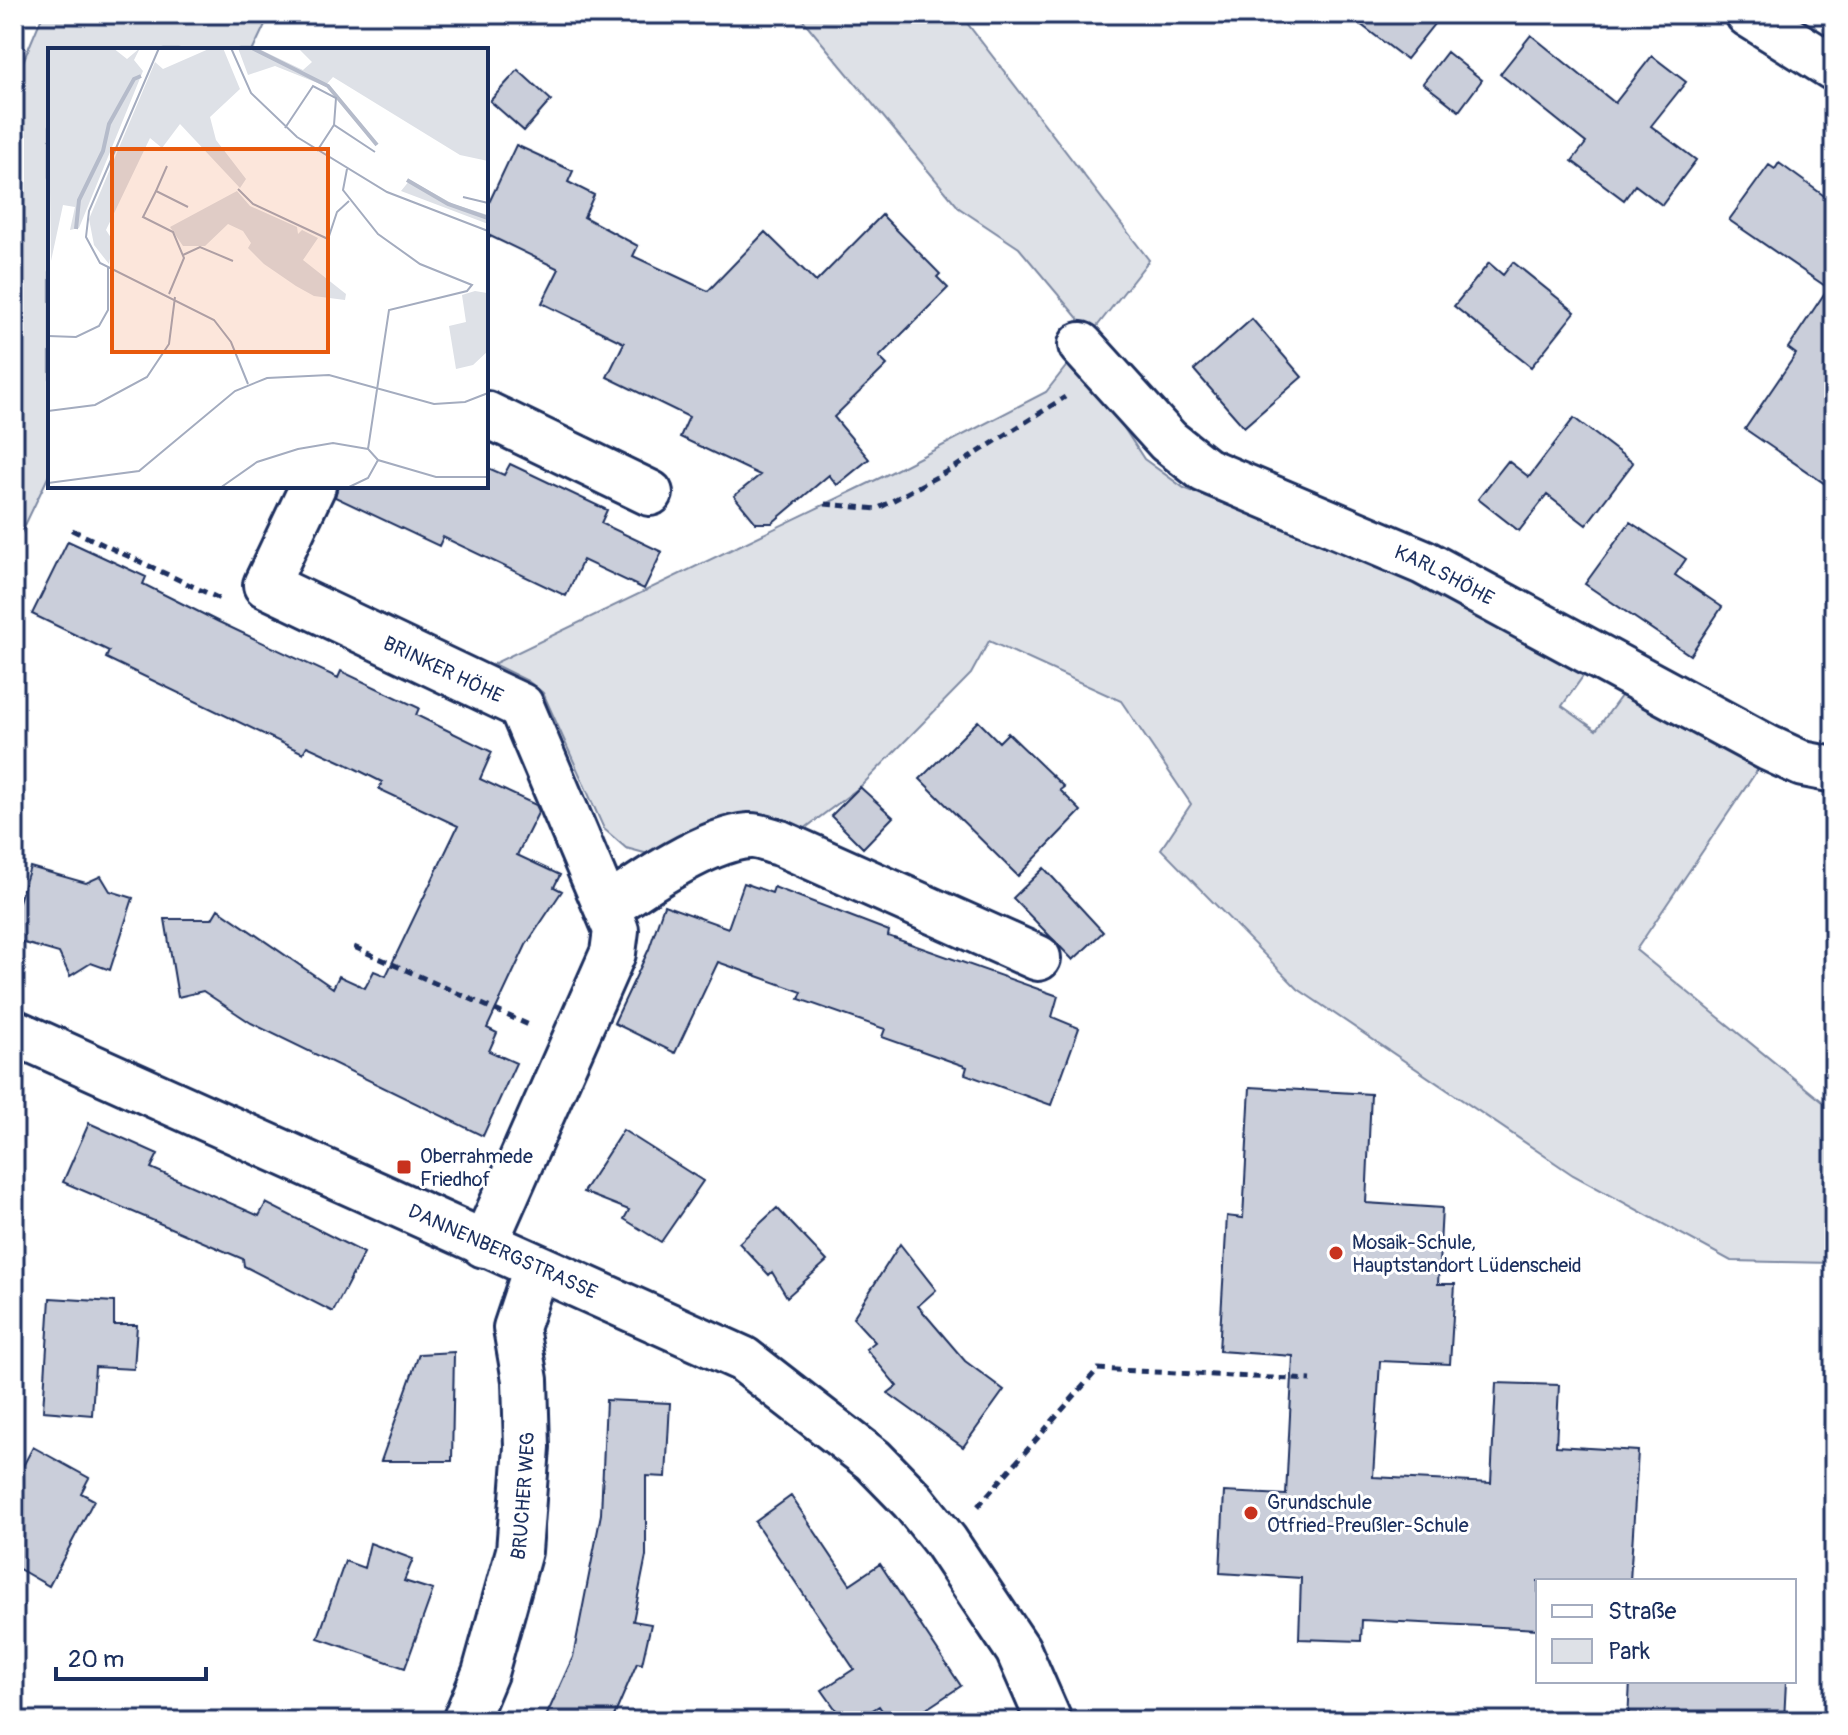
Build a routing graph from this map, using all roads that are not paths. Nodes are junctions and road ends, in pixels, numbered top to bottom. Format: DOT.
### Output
graph roads {
  1 [pos="1748,14"];
  2 [pos="1834,68"];
  3 [pos="1093,360"];
  4 [pos="488,415"];
  5 [pos="312,488"];
  6 [pos="650,493"];
  7 [pos="1834,770"];
  8 [pos="609,907"];
  9 [pos="1038,958"];
  10 [pos="14,1032"];
  11 [pos="484,1245"];
  12 [pos="536,1268"];
  13 [pos="465,1721"];
  14 [pos="1049,1721"];
  1 -- 2 [label="street"];
  3 -- 7 [label="street, KARLSHÖHE"];
  4 -- 6 [label="street"];
  5 -- 8 [label="street, BRINKER HÖHE"];
  8 -- 9 [label="street"];
  8 -- 11 [label="street, BRINKER HÖHE"];
  10 -- 11 [label="street, DANNENBERGSTRASSE"];
  11 -- 12 [label="street, DANNENBERGSTRASSE"];
  12 -- 13 [label="street, BRUCHER WEG"];
  12 -- 14 [label="street, DANNENBERGSTRASSE"];
}
